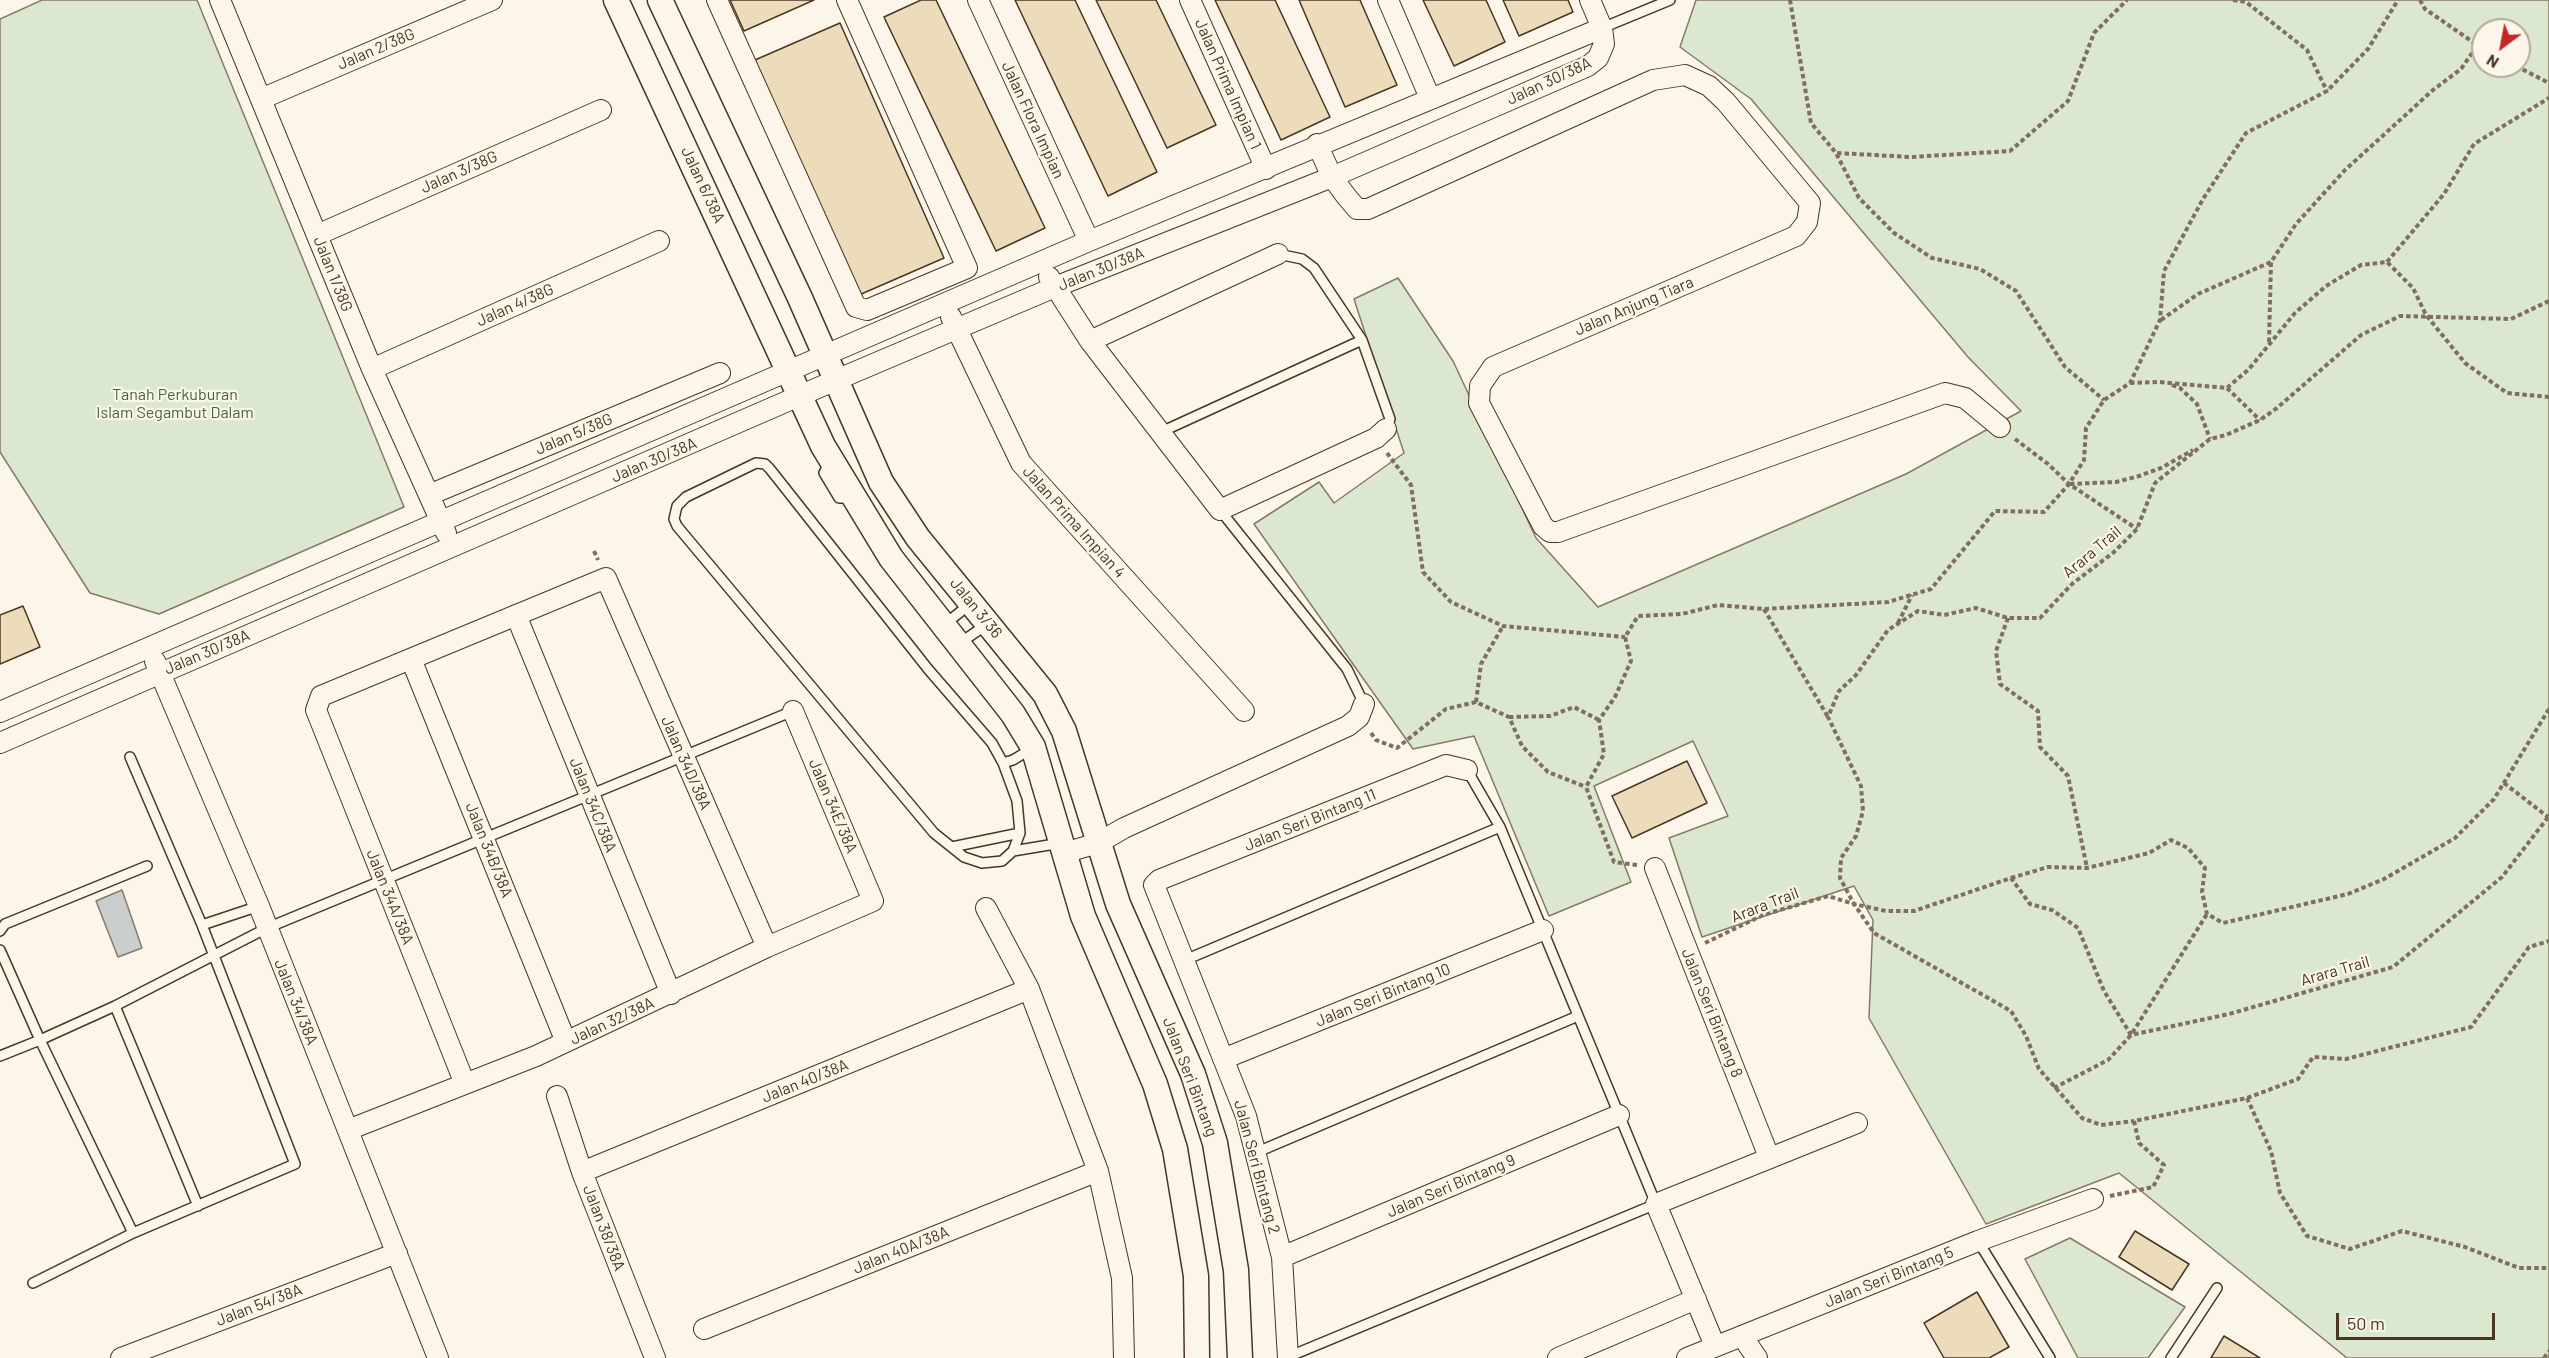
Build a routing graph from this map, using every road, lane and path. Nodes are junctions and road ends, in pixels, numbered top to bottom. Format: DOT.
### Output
graph roads {
  1 [pos="220,0"];
  2 [pos="492,0"];
  3 [pos="616,0"];
  4 [pos="660,0"];
  5 [pos="717,0"];
  6 [pos="847,0"];
  7 [pos="978,0"];
  8 [pos="1190,0"];
  9 [pos="1388,0"];
  10 [pos="1590,0"];
  11 [pos="1670,0"];
  12 [pos="1790,0"];
  13 [pos="2127,0"];
  14 [pos="2233,0"];
  15 [pos="2398,0"];
  16 [pos="2420,0"];
  17 [pos="1602,28"];
  18 [pos="2471,42"];
  19 [pos="2471,55"];
  20 [pos="2531,74"];
  21 [pos="2549,83"];
  22 [pos="2327,91"];
  23 [pos="1430,98"];
  24 [pos="2549,98"];
  25 [pos="261,99"];
  26 [pos="601,110"];
  27 [pos="1317,144"];
  28 [pos="1836,153"];
  29 [pos="1266,169"];
  30 [pos="1332,177"];
  31 [pos="317,235"];
  32 [pos="658,241"];
  33 [pos="1089,241"];
  34 [pos="1278,254"];
  35 [pos="2271,262"];
  36 [pos="2387,262"];
  37 [pos="1043,263"];
  38 [pos="967,268"];
  39 [pos="1054,287"];
  40 [pos="977,291"];
  41 [pos="2549,301"];
  42 [pos="945,304"];
  43 [pos="2426,315"];
  44 [pos="2160,320"];
  45 [pos="957,329"];
  46 [pos="1362,340"];
  47 [pos="1090,341"];
  48 [pos="2269,342"];
  49 [pos="825,355"];
  50 [pos="372,369"];
  51 [pos="790,370"];
  52 [pos="720,373"];
  53 [pos="836,380"];
  54 [pos="2159,382"];
  55 [pos="2130,383"];
  56 [pos="2227,388"];
  57 [pos="801,396"];
  58 [pos="2549,397"];
  59 [pos="2104,400"];
  60 [pos="2260,420"];
  61 [pos="2000,427"];
  62 [pos="1161,432"];
  63 [pos="1381,434"];
  64 [pos="2210,439"];
  65 [pos="556,471"];
  66 [pos="2069,484"];
  67 [pos="429,495"];
  68 [pos="568,496"];
  69 [pos="1220,510"];
  70 [pos="441,521"];
  71 [pos="2137,529"];
  72 [pos="452,546"];
  73 [pos="1912,595"];
  74 [pos="971,603"];
  75 [pos="1764,609"];
  76 [pos="516,615"];
  77 [pos="2008,618"];
  78 [pos="988,623"];
  79 [pos="1898,623"];
  80 [pos="944,625"];
  81 [pos="1503,626"];
  82 [pos="1625,637"];
  83 [pos="959,644"];
  84 [pos="149,647"];
  85 [pos="411,659"];
  86 [pos="160,673"];
  87 [pos="1476,702"];
  88 [pos="2549,709"];
  89 [pos="1362,710"];
  90 [pos="793,711"];
  91 [pos="1244,711"];
  92 [pos="0,712"];
  93 [pos="1509,717"];
  94 [pos="1828,717"];
  95 [pos="1599,720"];
  96 [pos="0,743"];
  97 [pos="1033,747"];
  98 [pos="130,758"];
  99 [pos="684,758"];
  100 [pos="1004,763"];
  101 [pos="1467,770"];
  102 [pos="2504,783"];
  103 [pos="1586,787"];
  104 [pos="590,797"];
  105 [pos="2548,816"];
  106 [pos="1500,827"];
  107 [pos="1020,834"];
  108 [pos="484,840"];
  109 [pos="1098,843"];
  110 [pos="952,847"];
  111 [pos="1063,848"];
  112 [pos="1013,851"];
  113 [pos="147,866"];
  114 [pos="1655,868"];
  115 [pos="2087,868"];
  116 [pos="2012,878"];
  117 [pos="384,881"];
  118 [pos="1154,885"];
  119 [pos="873,901"];
  120 [pos="1854,904"];
  121 [pos="259,906"];
  122 [pos="986,908"];
  123 [pos="2207,914"];
  124 [pos="202,926"];
  125 [pos="267,928"];
  126 [pos="1543,930"];
  127 [pos="0,931"];
  128 [pos="2549,941"];
  129 [pos="767,947"];
  130 [pos="0,950"];
  131 [pos="1687,951"];
  132 [pos="214,954"];
  133 [pos="1185,960"];
  134 [pos="1029,989"];
  135 [pos="671,994"];
  136 [pos="115,1006"];
  137 [pos="1578,1016"];
  138 [pos="2131,1035"];
  139 [pos="40,1040"];
  140 [pos="566,1042"];
  141 [pos="0,1056"];
  142 [pos="1223,1059"];
  143 [pos="465,1084"];
  144 [pos="2054,1088"];
  145 [pos="557,1096"];
  146 [pos="2247,1098"];
  147 [pos="1620,1116"];
  148 [pos="2134,1121"];
  149 [pos="1857,1123"];
  150 [pos="348,1131"];
  151 [pos="1256,1153"];
  152 [pos="1769,1157"];
  153 [pos="1098,1171"];
  154 [pos="582,1172"];
  155 [pos="2092,1199"];
  156 [pos="1656,1204"];
  157 [pos="198,1206"];
  158 [pos="133,1233"];
  159 [pos="1978,1241"];
  160 [pos="397,1253"];
  161 [pos="1282,1257"];
  162 [pos="2549,1268"];
  163 [pos="33,1283"];
  164 [pos="2217,1288"];
  165 [pos="1696,1299"];
  166 [pos="704,1329"];
  167 [pos="1742,1336"];
  168 [pos="1715,1346"];
  169 [pos="2549,1351"];
  170 [pos="1288,1357"];
  171 [pos="121,1358"];
  172 [pos="438,1358"];
  173 [pos="655,1358"];
  174 [pos="1124,1358"];
  175 [pos="1197,1358"];
  176 [pos="1240,1358"];
  177 [pos="1558,1358"];
  178 [pos="1687,1358"];
  179 [pos="1756,1358"];
  180 [pos="2050,1358"];
  181 [pos="2171,1358"];
  182 [pos="2544,1358"];
  1 -- 25 [label="street, Jalan 1/38G"];
  2 -- 25 [label="street, Jalan 2/38G"];
  3 -- 51 [label="street, Jalan 6/38A"];
  4 -- 49 [label="street"];
  5 -- 38 [label="street"];
  6 -- 38 [label="street"];
  7 -- 33 [label="street, Jalan Flora Impian"];
  8 -- 29 [label="street, Jalan Prima Impian 1"];
  9 -- 23 [label="street"];
  10 -- 17 [label="street"];
  11 -- 17 [label="lane"];
  12 -- 28 [label="path"];
  13 -- 28 [label="path"];
  14 -- 22 [label="path"];
  15 -- 22 [label="path"];
  16 -- 18 [label="path"];
  17 -- 23 [label="street, Jalan 30/38A"];
  17 -- 30 [label="street, Jalan 30/38A"];
  19 -- 35 [label="path"];
  20 -- 21 [label="path"];
  22 -- 44 [label="path"];
  23 -- 27 [label="street, Jalan 30/38A"];
  24 -- 36 [label="path"];
  25 -- 31 [label="street, Jalan 1/38G"];
  26 -- 31 [label="street, Jalan 3/38G"];
  27 -- 29 [label="street, Jalan 30/38A"];
  27 -- 30 [label="street, Jalan Anjung Tiara"];
  28 -- 59 [label="path"];
  29 -- 33 [label="street, Jalan 30/38A"];
  30 -- 39 [label="street, Jalan 30/38A"];
  30 -- 61 [label="street, Jalan Anjung Tiara"];
  31 -- 50 [label="street, Jalan 1/38G"];
  32 -- 50 [label="street, Jalan 4/38G"];
  33 -- 37 [label="street, Jalan 30/38A"];
  34 -- 46 [label="lane"];
  34 -- 47 [label="street"];
  35 -- 44 [label="path"];
  35 -- 48 [label="path"];
  36 -- 43 [label="path"];
  36 -- 48 [label="path"];
  37 -- 39 [label="street"];
  37 -- 40 [label="street, Jalan 30/38A"];
  38 -- 40 [label="street"];
  39 -- 45 [label="street, Jalan 30/38A"];
  39 -- 47 [label="street"];
  40 -- 42 [label="street, Jalan 30/38A"];
  41 -- 43 [label="path, Arara Trail"];
  42 -- 45 [label="street, Jalan Prima Impian 4"];
  42 -- 49 [label="street, Jalan 30/38A"];
  43 -- 58 [label="path"];
  43 -- 60 [label="path, Arara Trail"];
  44 -- 55 [label="path"];
  45 -- 53 [label="street, Jalan 30/38A"];
  45 -- 91 [label="street, Jalan Prima Impian 4"];
  46 -- 62 [label="lane"];
  46 -- 63 [label="lane"];
  47 -- 62 [label="street"];
  48 -- 56 [label="path"];
  49 -- 51 [label="street, Jalan 30/38A"];
  49 -- 53 [label="street, Jalan 3/36"];
  50 -- 67 [label="street, Jalan 1/38G"];
  51 -- 57 [label="street, Jalan 6/38A"];
  51 -- 65 [label="street, Jalan 30/38A"];
  52 -- 67 [label="street, Jalan 5/38G"];
  53 -- 57 [label="street, Jalan 30/38A"];
  53 -- 74 [label="street, Jalan 3/36"];
  54 -- 55 [label="path"];
  54 -- 56 [label="path"];
  54 -- 64 [label="path"];
  55 -- 59 [label="path"];
  56 -- 60 [label="path"];
  57 -- 68 [label="street, Jalan 30/38A"];
  57 -- 80 [label="street"];
  59 -- 66 [label="path"];
  60 -- 64 [label="path, Arara Trail"];
  61 -- 66 [label="path"];
  62 -- 69 [label="street"];
  63 -- 69 [label="street"];
  63 -- 81 [label="path"];
  64 -- 66 [label="path"];
  64 -- 71 [label="path, Arara Trail"];
  65 -- 68 [label="street"];
  65 -- 70 [label="street, Jalan 30/38A"];
  66 -- 71 [label="path"];
  66 -- 73 [label="path"];
  67 -- 70 [label="street, Jalan 1/38G"];
  68 -- 72 [label="street, Jalan 30/38A"];
  69 -- 89 [label="lane"];
  70 -- 72 [label="street, Jalan 1/38G"];
  70 -- 84 [label="street, Jalan 30/38A"];
  71 -- 77 [label="path, Arara Trail"];
  72 -- 86 [label="street, Jalan 30/38A"];
  73 -- 75 [label="path"];
  73 -- 79 [label="path"];
  74 -- 78 [label="street, Jalan 3/36"];
  74 -- 80 [label="lane"];
  75 -- 82 [label="path"];
  75 -- 94 [label="path"];
  76 -- 85 [label="street"];
  76 -- 99 [label="street, Jalan 34D/38A"];
  76 -- 104 [label="street, Jalan 34C/38A"];
  77 -- 79 [label="path, Arara Trail"];
  77 -- 115 [label="path"];
  78 -- 83 [label="lane"];
  78 -- 109 [label="street, Jalan 3/36"];
  79 -- 94 [label="path, Arara Trail"];
  80 -- 83 [label="street"];
  81 -- 82 [label="path"];
  81 -- 87 [label="path"];
  82 -- 95 [label="path"];
  83 -- 97 [label="street"];
  84 -- 86 [label="street, Jalan 34/38A"];
  84 -- 92 [label="street, Jalan 30/38A"];
  85 -- 108 [label="street, Jalan 34B/38A"];
  85 -- 117 [label="street, Jalan 34A/38A"];
  86 -- 96 [label="street, Jalan 30/38A"];
  86 -- 121 [label="street, Jalan 34/38A"];
  87 -- 89 [label="path"];
  87 -- 93 [label="path"];
  88 -- 102 [label="path"];
  89 -- 109 [label="street"];
  90 -- 99 [label="lane"];
  90 -- 119 [label="street, Jalan 34E/38A"];
  93 -- 95 [label="path"];
  93 -- 103 [label="path"];
  94 -- 120 [label="path"];
  95 -- 103 [label="path"];
  97 -- 100 [label="lane"];
  97 -- 111 [label="street"];
  98 -- 124 [label="lane"];
  99 -- 104 [label="lane"];
  99 -- 129 [label="street, Jalan 34D/38A"];
  100 -- 107 [label="lane"];
  100 -- 110 [label="lane"];
  101 -- 106 [label="lane"];
  101 -- 118 [label="street, Jalan Seri Bintang 11"];
  102 -- 105 [label="path"];
  102 -- 123 [label="path"];
  103 -- 114 [label="path"];
  104 -- 108 [label="lane"];
  104 -- 135 [label="street, Jalan 34C/38A"];
  105 -- 138 [label="path, Arara Trail"];
  106 -- 126 [label="lane"];
  106 -- 133 [label="lane"];
  107 -- 110 [label="lane"];
  107 -- 112 [label="lane"];
  108 -- 117 [label="lane"];
  108 -- 140 [label="street, Jalan 34B/38A"];
  109 -- 111 [label="street"];
  109 -- 176 [label="street, Jalan Seri Bintang"];
  110 -- 112 [label="lane"];
  111 -- 112 [label="lane"];
  111 -- 175 [label="street"];
  113 -- 127 [label="lane"];
  114 -- 131 [label="street, Jalan Seri Bintang 8"];
  115 -- 116 [label="path, Arara Trail"];
  115 -- 123 [label="path, Arara Trail"];
  116 -- 120 [label="path, Arara Trail"];
  116 -- 138 [label="path"];
  117 -- 125 [label="lane"];
  117 -- 143 [label="street, Jalan 34A/38A"];
  118 -- 133 [label="street, Jalan Seri Bintang 2"];
  119 -- 129 [label="street, Jalan 32/38A"];
  120 -- 131 [label="path, Arara Trail"];
  120 -- 144 [label="path"];
  121 -- 124 [label="lane"];
  121 -- 125 [label="street, Jalan 34/38A"];
  122 -- 134 [label="street"];
  123 -- 138 [label="path"];
  124 -- 132 [label="lane"];
  125 -- 132 [label="lane"];
  125 -- 150 [label="street, Jalan 34/38A"];
  126 -- 137 [label="lane"];
  126 -- 142 [label="street, Jalan Seri Bintang 10"];
  128 -- 146 [label="path"];
  129 -- 135 [label="street, Jalan 32/38A"];
  130 -- 139 [label="lane"];
  131 -- 152 [label="street, Jalan Seri Bintang 8"];
  132 -- 136 [label="lane"];
  132 -- 157 [label="lane"];
  133 -- 142 [label="street, Jalan Seri Bintang 2"];
  134 -- 153 [label="street"];
  134 -- 154 [label="street, Jalan 40/38A"];
  135 -- 140 [label="street, Jalan 32/38A"];
  136 -- 139 [label="lane"];
  136 -- 157 [label="lane"];
  137 -- 147 [label="lane"];
  137 -- 151 [label="lane"];
  138 -- 144 [label="path"];
  139 -- 141 [label="lane"];
  139 -- 158 [label="lane"];
  140 -- 143 [label="street, Jalan 32/38A"];
  142 -- 151 [label="street, Jalan Seri Bintang 2"];
  143 -- 150 [label="street, Jalan 32/38A"];
  144 -- 148 [label="path"];
  145 -- 154 [label="street, Jalan 38/38A"];
  146 -- 148 [label="path"];
  146 -- 162 [label="path"];
  147 -- 156 [label="lane"];
  147 -- 161 [label="street, Jalan Seri Bintang 9"];
  148 -- 155 [label="path"];
  149 -- 152 [label="street"];
  150 -- 160 [label="street, Jalan 34/38A"];
  151 -- 161 [label="street, Jalan Seri Bintang 2"];
  152 -- 156 [label="street"];
  153 -- 166 [label="street, Jalan 40A/38A"];
  153 -- 174 [label="street"];
  154 -- 173 [label="street, Jalan 38/38A"];
  155 -- 159 [label="street, Jalan Seri Bintang 5"];
  156 -- 165 [label="street"];
  156 -- 170 [label="lane"];
  157 -- 158 [label="lane"];
  158 -- 163 [label="lane"];
  159 -- 167 [label="street, Jalan Seri Bintang 5"];
  159 -- 180 [label="lane"];
  160 -- 171 [label="street, Jalan 54/38A"];
  160 -- 172 [label="street, Jalan 34/38A"];
  161 -- 170 [label="street, Jalan Seri Bintang 2"];
  164 -- 181 [label="lane"];
  165 -- 168 [label="street"];
  165 -- 177 [label="street"];
  167 -- 168 [label="street, Jalan Seri Bintang 5"];
  167 -- 179 [label="street"];
  168 -- 178 [label="street, Jalan Seri Bintang 5"];
  169 -- 182 [label="path"];
}
